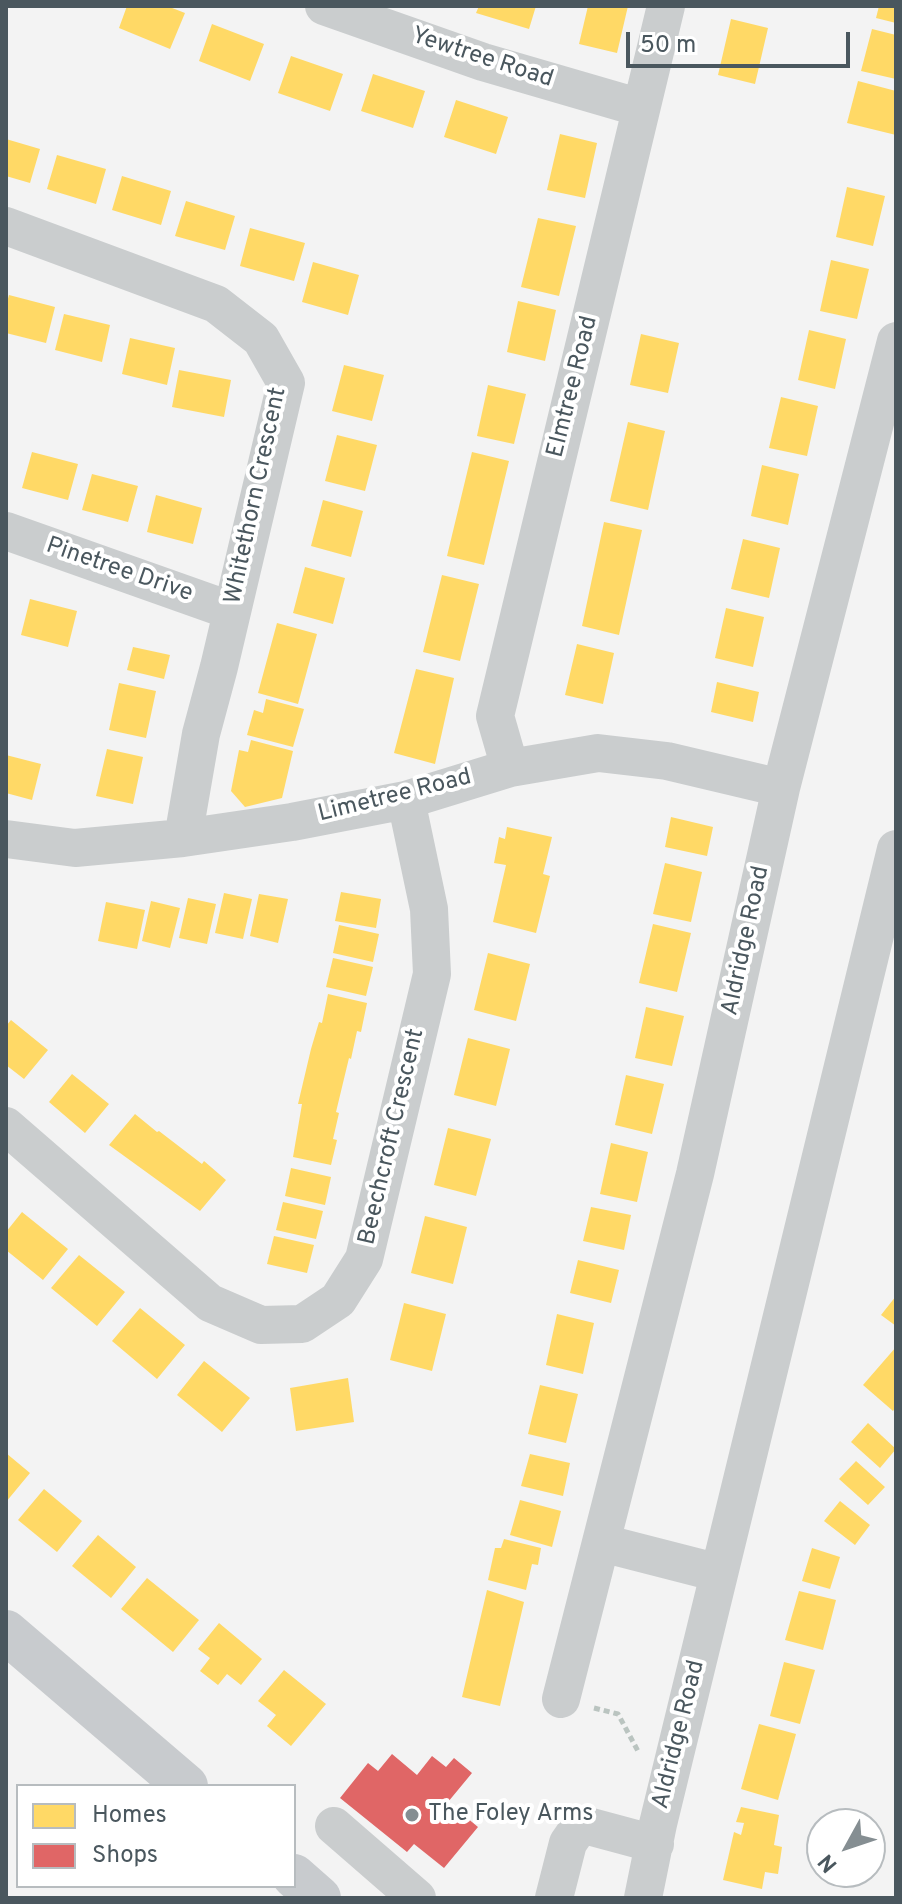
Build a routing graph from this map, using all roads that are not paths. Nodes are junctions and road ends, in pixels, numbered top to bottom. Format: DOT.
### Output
graph roads {
  1 [pos="324,6"];
  2 [pos="666,6"];
  3 [pos="641,108"];
  4 [pos="6,226"];
  5 [pos="896,341"];
  6 [pos="6,531"];
  7 [pos="232,611"];
  8 [pos="510,768"];
  9 [pos="781,788"];
  10 [pos="406,800"];
  11 [pos="183,838"];
  12 [pos="6,839"];
  13 [pos="896,849"];
  14 [pos="6,1126"];
  15 [pos="602,1543"];
  16 [pos="719,1573"];
  17 [pos="6,1632"];
  18 [pos="561,1699"];
  19 [pos="184,1784"];
  20 [pos="334,1826"];
  21 [pos="646,1830"];
  22 [pos="417,1898"];
  23 [pos="554,1898"];
  24 [pos="643,1898"];
  1 -- 3 [label="street, Yewtree Road"];
  2 -- 3 [label="street, Elmtree Road"];
  3 -- 8 [label="street, Elmtree Road"];
  4 -- 7 [label="street, Whitethorn Crescent"];
  5 -- 9 [label="street, Aldridge Road"];
  6 -- 7 [label="street, Pinetree Drive"];
  7 -- 11 [label="street, Whitethorn Crescent"];
  8 -- 9 [label="street, Limetree Road"];
  8 -- 10 [label="street, Limetree Road"];
  9 -- 15 [label="street, Aldridge Road"];
  10 -- 11 [label="street, Limetree Road"];
  10 -- 14 [label="street, Beechcroft Crescent"];
  11 -- 12 [label="street, Limetree Road"];
  13 -- 16 [label="street, Aldridge Road"];
  15 -- 16 [label="street"];
  15 -- 18 [label="street, Aldridge Road"];
  16 -- 21 [label="street, Aldridge Road"];
  17 -- 19 [label="main road"];
  20 -- 22 [label="street"];
  21 -- 23 [label="street"];
  21 -- 24 [label="street, Aldridge Road"];
}
